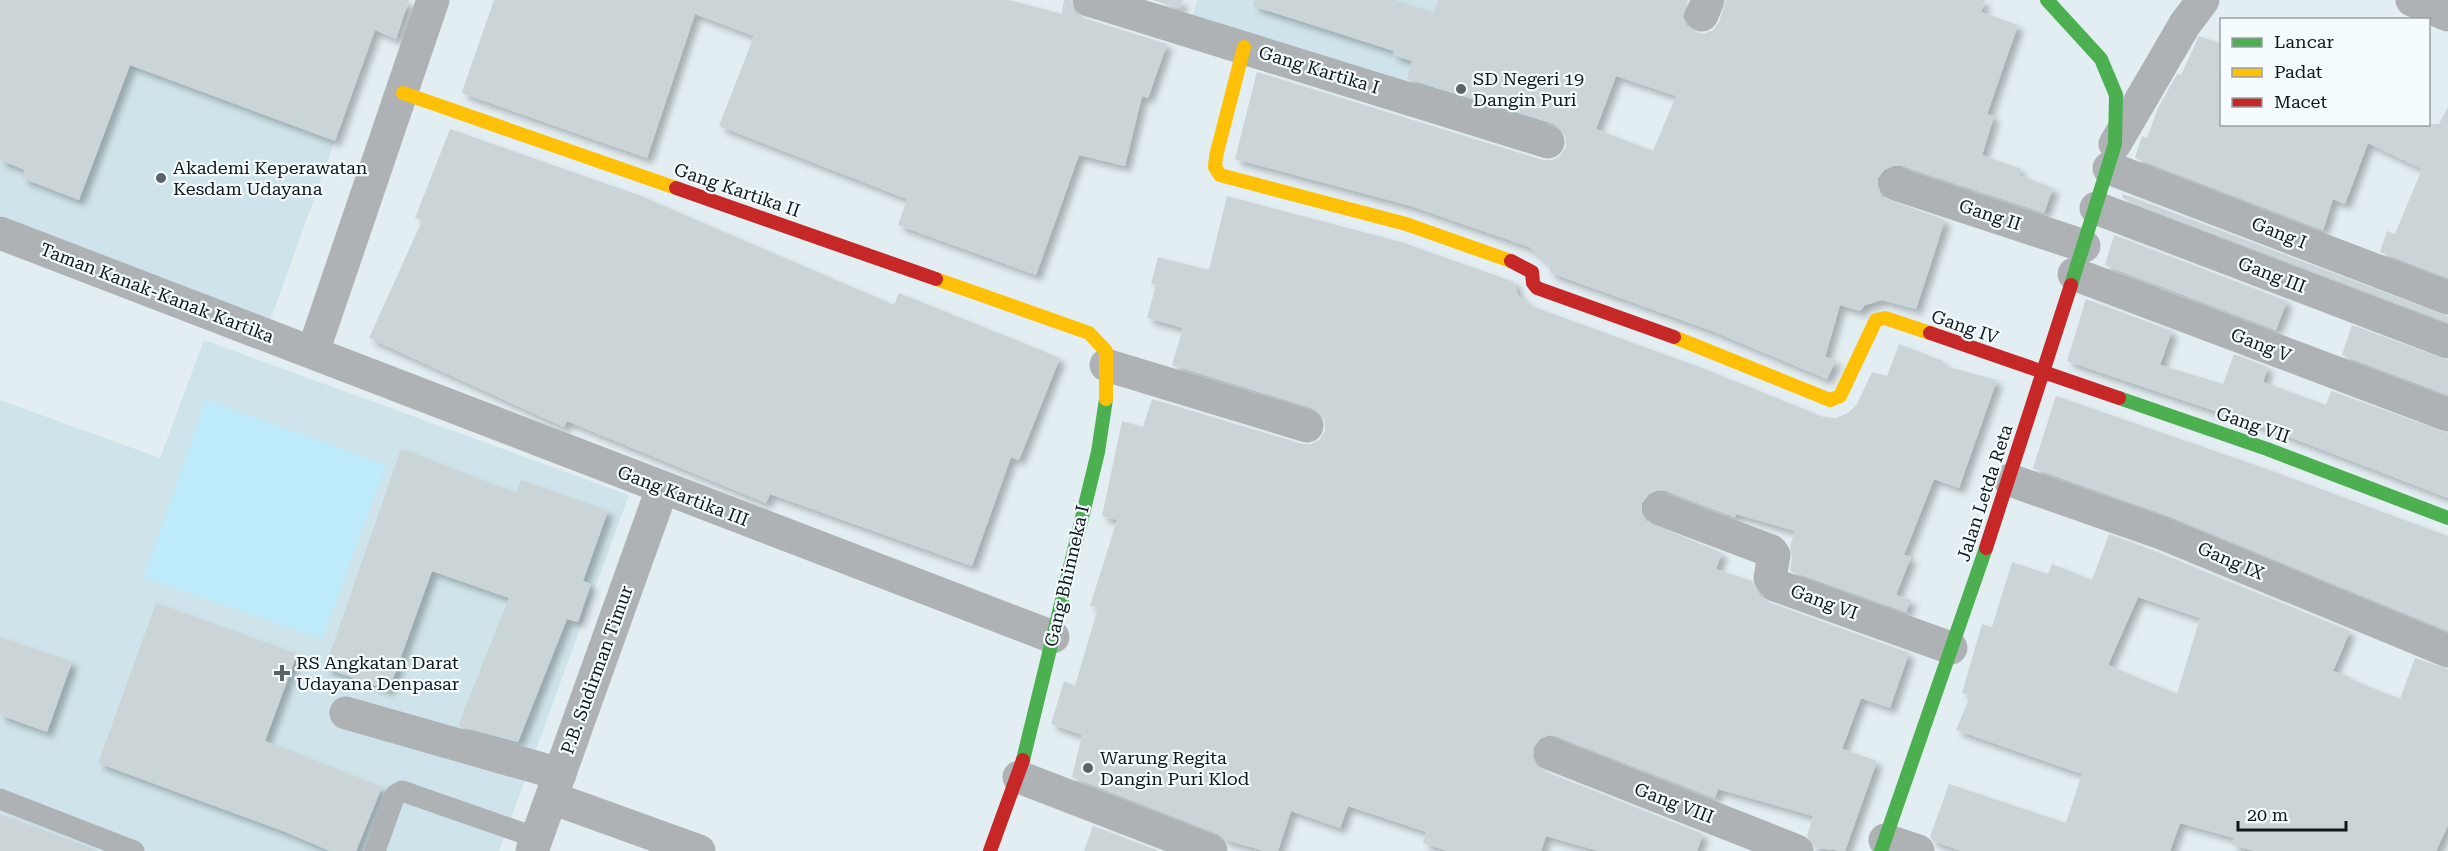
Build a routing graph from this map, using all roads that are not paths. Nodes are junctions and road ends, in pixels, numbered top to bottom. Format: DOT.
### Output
graph roads {
  1 [pos="433,0"];
  2 [pos="1089,0"];
  3 [pos="2047,0"];
  4 [pos="2203,0"];
  5 [pos="2412,0"];
  6 [pos="2448,15"];
  7 [pos="1244,47"];
  8 [pos="404,93"];
  9 [pos="1548,142"];
  10 [pos="2112,156"];
  11 [pos="1896,184"];
  12 [pos="2096,208"];
  13 [pos="0,233"];
  14 [pos="2079,260"];
  15 [pos="2448,298"];
  16 [pos="1060,322"];
  17 [pos="2448,342"];
  18 [pos="314,352"];
  19 [pos="1106,365"];
  20 [pos="2043,374"];
  21 [pos="2448,415"];
  22 [pos="1307,426"];
  23 [pos="2010,480"];
  24 [pos="662,489"];
  25 [pos="1660,509"];
  26 [pos="2448,518"];
  27 [pos="1053,637"];
  28 [pos="1951,648"];
  29 [pos="2448,651"];
  30 [pos="346,713"];
  31 [pos="1551,754"];
  32 [pos="1019,777"];
  33 [pos="556,786"];
  34 [pos="0,799"];
  35 [pos="535,844"];
  36 [pos="1883,845"];
  37 [pos="134,851"];
  38 [pos="375,851"];
  39 [pos="699,851"];
  40 [pos="990,851"];
  41 [pos="1211,851"];
  42 [pos="1797,851"];
  43 [pos="1918,851"];
  1 -- 8 [label="street"];
  2 -- 7 [label="street, Gang Kartika I"];
  3 -- 10 [label="street, Jalan Letda Reta"];
  4 -- 10 [label="street"];
  5 -- 6 [label="street"];
  7 -- 9 [label="street, Gang Kartika I"];
  7 -- 20 [label="street, Gang IV"];
  8 -- 16 [label="street, Gang Kartika II"];
  8 -- 18 [label="street"];
  10 -- 12 [label="street, Jalan Letda Reta"];
  10 -- 15 [label="street, Gang I"];
  11 -- 14 [label="street, Gang II"];
  12 -- 14 [label="street, Jalan Letda Reta"];
  12 -- 17 [label="street, Gang III"];
  13 -- 18 [label="street, Taman Kanak-Kanak Kartika"];
  14 -- 20 [label="street, Jalan Letda Reta"];
  14 -- 21 [label="street, Gang V"];
  16 -- 19 [label="street, Gang Bhinneka I"];
  18 -- 24 [label="street, Gang Kartika III"];
  19 -- 22 [label="street"];
  19 -- 27 [label="street, Gang Bhinneka I"];
  20 -- 23 [label="street, Jalan Letda Reta"];
  20 -- 26 [label="street, Gang VII"];
  23 -- 28 [label="street, Jalan Letda Reta"];
  23 -- 29 [label="street, Gang IX"];
  24 -- 27 [label="street, Gang Kartika III"];
  24 -- 33 [label="street, P.B. Sudirman Timur"];
  25 -- 28 [label="street, Gang VI"];
  27 -- 32 [label="street, Gang Bhinneka I"];
  28 -- 36 [label="street, Jalan Letda Reta"];
  30 -- 33 [label="street"];
  31 -- 42 [label="street, Gang VIII"];
  32 -- 40 [label="street, Gang Bhinneka I"];
  32 -- 41 [label="street"];
  33 -- 35 [label="street, P.B. Sudirman Timur"];
  33 -- 39 [label="street"];
  34 -- 37 [label="lane"];
  35 -- 38 [label="lane"];
  36 -- 43 [label="street"];
}
